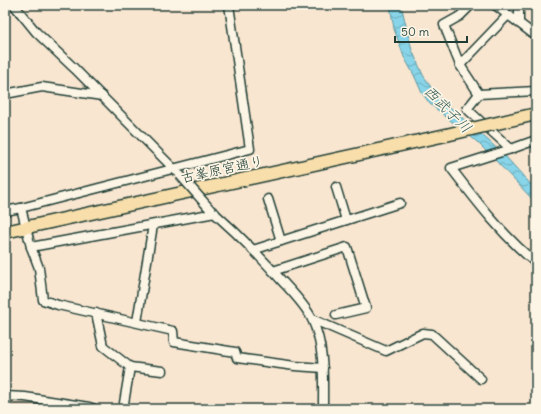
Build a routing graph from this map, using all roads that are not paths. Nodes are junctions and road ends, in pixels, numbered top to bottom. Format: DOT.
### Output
graph roads {
  1 [pos="14,5"];
  2 [pos="230,5"];
  3 [pos="471,5"];
  4 [pos="495,5"];
  5 [pos="519,5"];
  6 [pos="508,15"];
  7 [pos="519,23"];
  8 [pos="536,36"];
  9 [pos="460,64"];
  10 [pos="536,91"];
  11 [pos="5,94"];
  12 [pos="479,94"];
  13 [pos="102,96"];
  14 [pos="536,114"];
  15 [pos="536,140"];
  16 [pos="511,148"];
  17 [pos="173,168"];
  18 [pos="336,187"];
  19 [pos="268,199"];
  20 [pos="400,203"];
  21 [pos="21,208"];
  22 [pos="212,210"];
  23 [pos="5,211"];
  24 [pos="346,220"];
  25 [pos="153,224"];
  26 [pos="26,228"];
  27 [pos="5,232"];
  28 [pos="281,241"];
  29 [pos="31,247"];
  30 [pos="253,250"];
  31 [pos="536,263"];
  32 [pos="273,271"];
  33 [pos="96,313"];
  34 [pos="336,315"];
  35 [pos="312,319"];
  36 [pos="137,322"];
  37 [pos="130,367"];
  38 [pos="323,368"];
  39 [pos="162,372"];
  40 [pos="480,379"];
  41 [pos="5,396"];
  42 [pos="95,409"];
  43 [pos="123,409"];
  44 [pos="323,409"];
  1 -- 13 [label="street"];
  2 -- 17 [label="street"];
  3 -- 9 [label="street"];
  4 -- 6 [label="street"];
  5 -- 7 [label="street"];
  6 -- 7 [label="street"];
  6 -- 9 [label="street"];
  7 -- 8 [label="street"];
  9 -- 12 [label="street"];
  10 -- 12 [label="street"];
  11 -- 13 [label="street"];
  12 -- 16 [label="street"];
  13 -- 17 [label="street"];
  14 -- 26 [label="main road, 古峯原宮通り, bridge"];
  15 -- 16 [label="street"];
  16 -- 31 [label="street"];
  17 -- 21 [label="street"];
  17 -- 22 [label="street, bridge"];
  18 -- 24 [label="street"];
  19 -- 28 [label="street"];
  20 -- 24 [label="street"];
  21 -- 23 [label="street"];
  21 -- 26 [label="street"];
  22 -- 25 [label="street"];
  22 -- 30 [label="street"];
  24 -- 28 [label="street"];
  25 -- 29 [label="street"];
  25 -- 36 [label="street"];
  26 -- 27 [label="main road, 古峯原宮通り"];
  26 -- 29 [label="street"];
  28 -- 30 [label="street"];
  29 -- 33 [label="street"];
  30 -- 32 [label="street"];
  32 -- 34 [label="street"];
  32 -- 35 [label="street"];
  33 -- 36 [label="street"];
  33 -- 37 [label="street"];
  35 -- 38 [label="street"];
  35 -- 40 [label="street"];
  36 -- 38 [label="street"];
  37 -- 39 [label="street"];
  37 -- 43 [label="street"];
  38 -- 44 [label="street"];
  41 -- 42 [label="street"];
}
